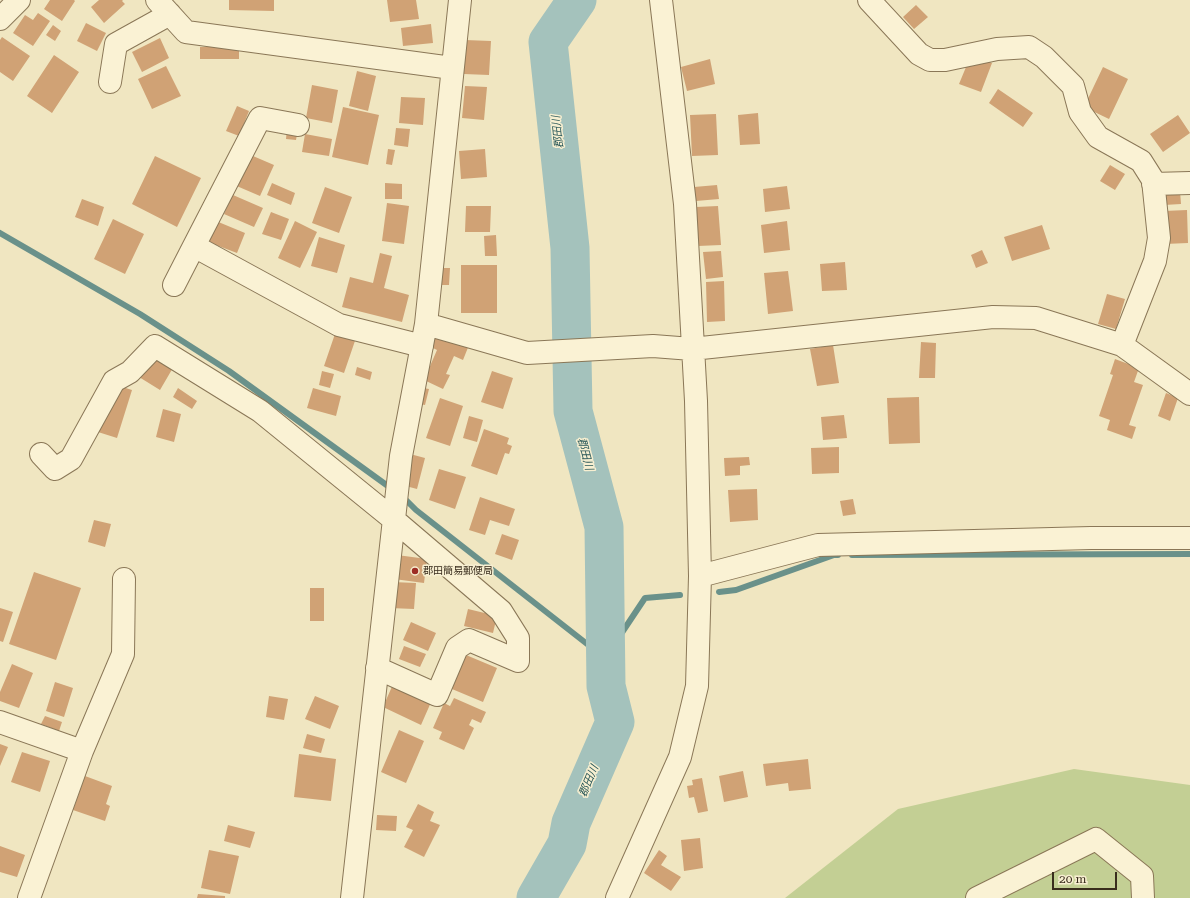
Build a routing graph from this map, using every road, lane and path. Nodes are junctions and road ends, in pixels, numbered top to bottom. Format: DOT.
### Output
graph roads {
  1 [pos="20,0"];
  2 [pos="460,0"];
  3 [pos="661,0"];
  4 [pos="869,0"];
  5 [pos="163,7"];
  6 [pos="0,19"];
  7 [pos="452,68"];
  8 [pos="110,82"];
  9 [pos="298,125"];
  10 [pos="1190,183"];
  11 [pos="1153,184"];
  12 [pos="194,246"];
  13 [pos="174,285"];
  14 [pos="426,324"];
  15 [pos="1122,345"];
  16 [pos="422,346"];
  17 [pos="692,349"];
  18 [pos="1190,394"];
  19 [pos="41,454"];
  20 [pos="394,513"];
  21 [pos="1190,538"];
  22 [pos="700,576"];
  23 [pos="124,579"];
  24 [pos="377,668"];
  25 [pos="0,722"];
  26 [pos="82,751"];
  27 [pos="28,898"];
  28 [pos="352,898"];
  29 [pos="617,898"];
  30 [pos="977,898"];
  31 [pos="1143,898"];
  1 -- 6 [label="street"];
  2 -- 7 [label="street"];
  3 -- 17 [label="street"];
  4 -- 11 [label="street"];
  5 -- 7 [label="street"];
  5 -- 8 [label="street"];
  7 -- 14 [label="street"];
  9 -- 12 [label="street"];
  10 -- 11 [label="street"];
  11 -- 15 [label="street"];
  12 -- 13 [label="street"];
  12 -- 16 [label="street"];
  14 -- 16 [label="street"];
  14 -- 17 [label="street"];
  15 -- 17 [label="street"];
  15 -- 18 [label="street"];
  16 -- 20 [label="street"];
  17 -- 22 [label="street"];
  19 -- 20 [label="street"];
  20 -- 24 [label="street"];
  20 -- 24 [label="street"];
  21 -- 22 [label="street"];
  22 -- 29 [label="street"];
  23 -- 26 [label="street"];
  24 -- 28 [label="street"];
  25 -- 26 [label="street"];
  26 -- 27 [label="street"];
  30 -- 31 [label="street"];
}
